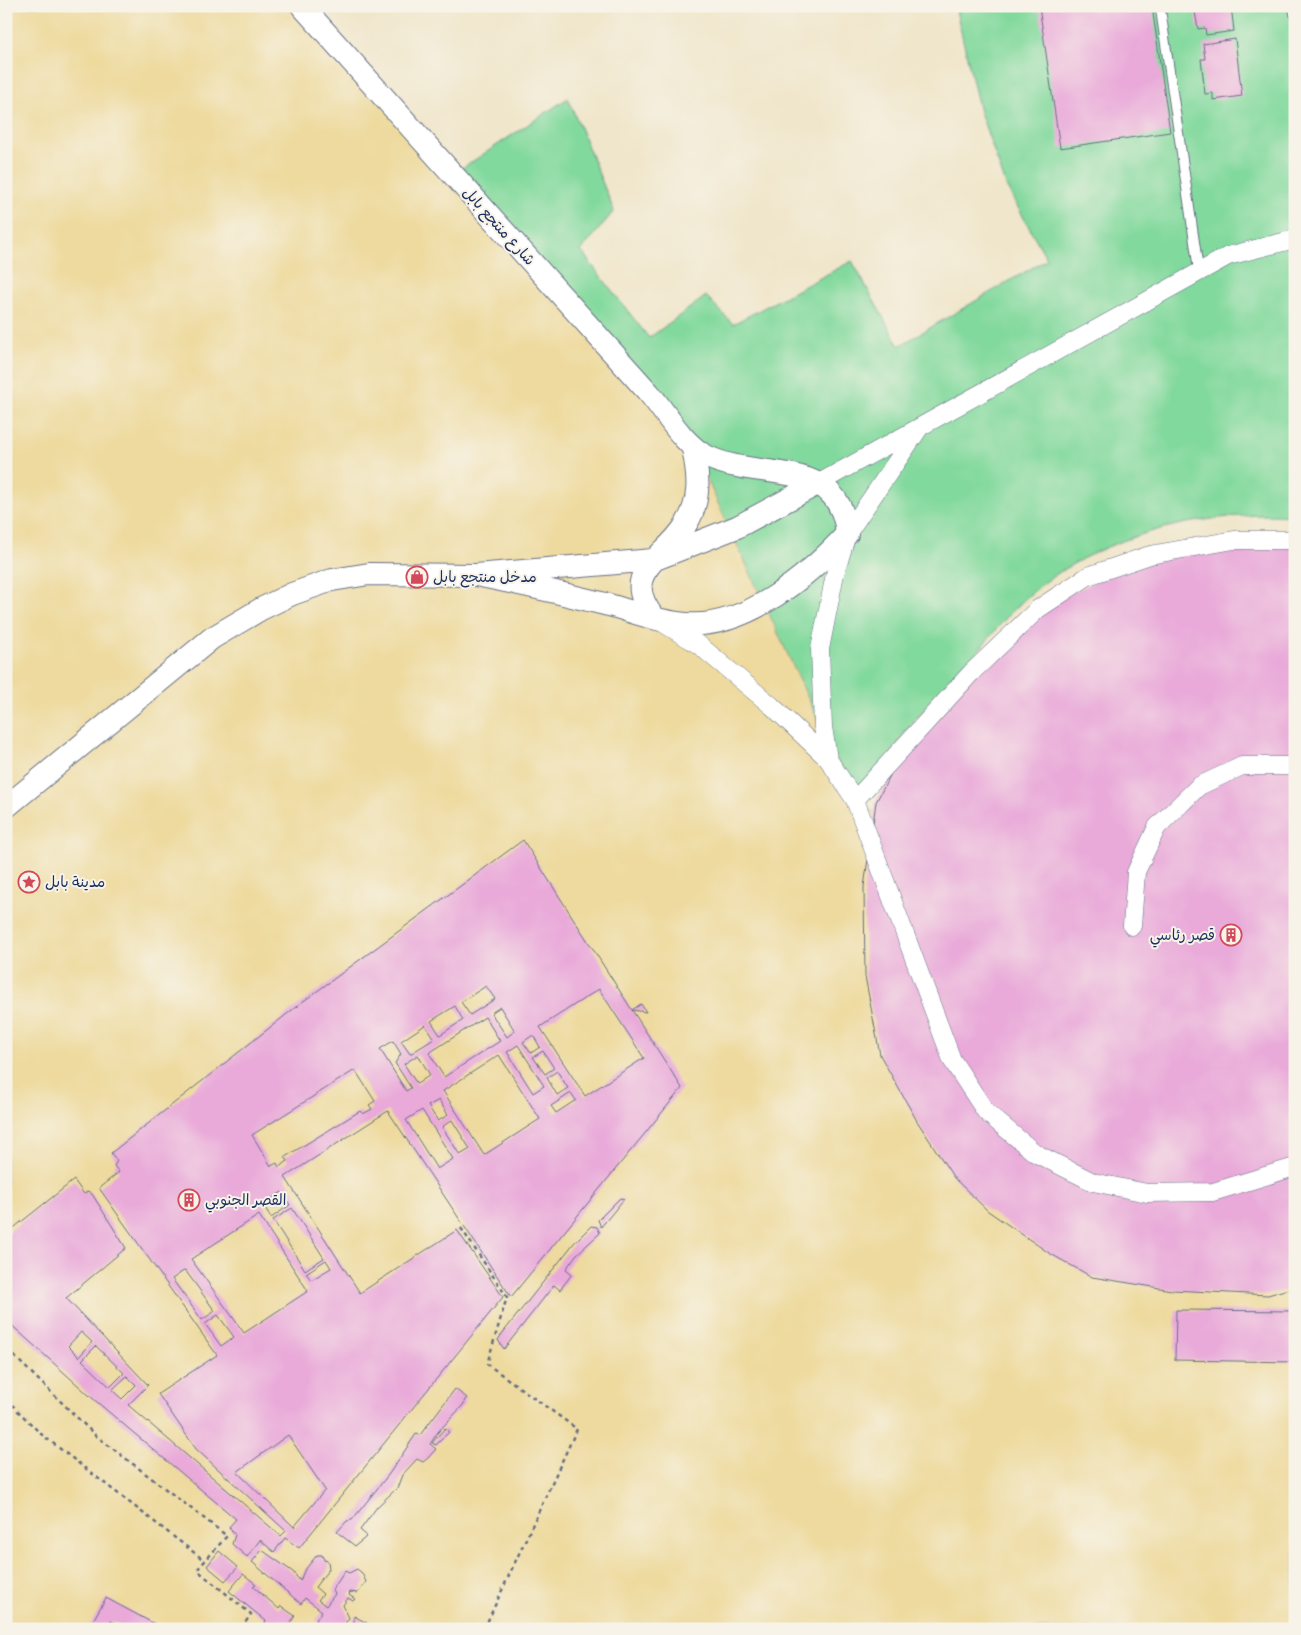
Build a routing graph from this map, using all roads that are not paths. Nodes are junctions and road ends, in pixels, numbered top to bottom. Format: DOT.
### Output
graph roads {
  1 [pos="302,6"];
  2 [pos="1160,6"];
  3 [pos="1294,6"];
  4 [pos="1295,15"];
  5 [pos="1295,239"];
  6 [pos="1199,274"];
  7 [pos="922,425"];
  8 [pos="693,449"];
  9 [pos="819,483"];
  10 [pos="847,534"];
  11 [pos="1295,540"];
  12 [pos="653,560"];
  13 [pos="476,575"];
  14 [pos="654,618"];
  15 [pos="828,758"];
  16 [pos="1295,766"];
  17 [pos="855,800"];
  18 [pos="6,807"];
  19 [pos="1132,926"];
  20 [pos="1295,1167"];
  1 -- 8 [label="street, شارع منتجع بابل"];
  2 -- 6 [label="lane"];
  3 -- 4 [label="lane"];
  5 -- 6 [label="street"];
  6 -- 7 [label="street"];
  7 -- 9 [label="street"];
  7 -- 10 [label="street"];
  8 -- 9 [label="street, شارع منتجع بابل"];
  8 -- 12 [label="street, شارع منتجع بابل"];
  9 -- 10 [label="street"];
  9 -- 12 [label="street"];
  10 -- 14 [label="street"];
  10 -- 15 [label="street"];
  11 -- 17 [label="street"];
  12 -- 13 [label="street"];
  12 -- 14 [label="street, شارع منتجع بابل"];
  13 -- 14 [label="street"];
  13 -- 18 [label="street"];
  14 -- 15 [label="street"];
  15 -- 17 [label="street"];
  16 -- 19 [label="street"];
  17 -- 20 [label="street"];
}
